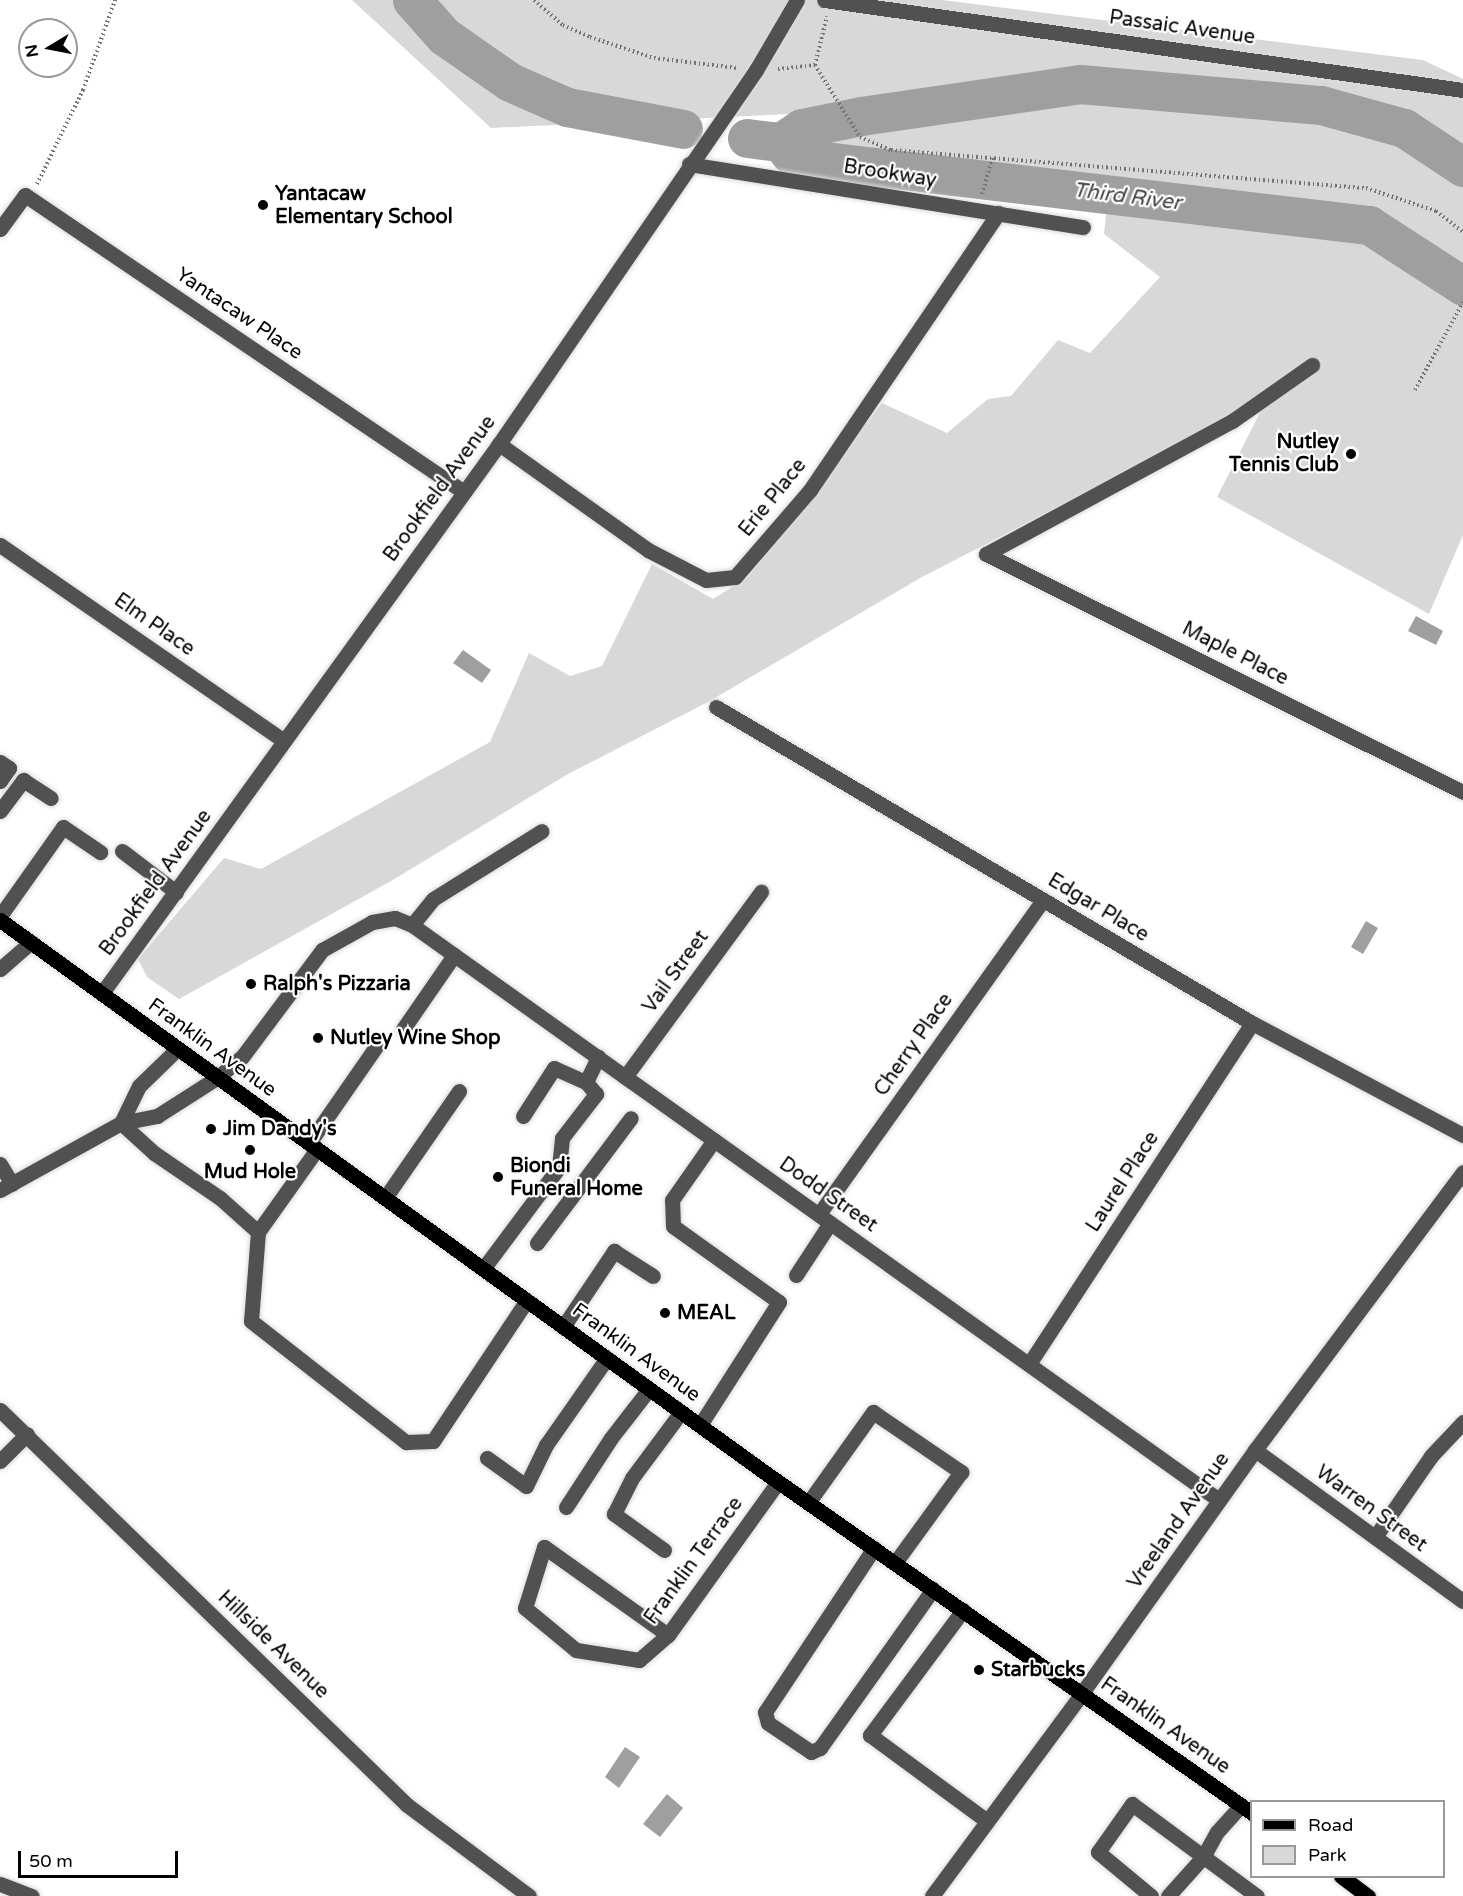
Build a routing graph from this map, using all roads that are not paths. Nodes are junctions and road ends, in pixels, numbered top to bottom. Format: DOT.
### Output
graph roads {
  1 [pos="797,0"];
  2 [pos="827,0"];
  3 [pos="1463,90"];
  4 [pos="689,164"];
  5 [pos="998,213"];
  6 [pos="1083,227"];
  7 [pos="0,229"];
  8 [pos="1312,365"];
  9 [pos="499,444"];
  10 [pos="464,492"];
  11 [pos="0,545"];
  12 [pos="716,707"];
  13 [pos="284,741"];
  14 [pos="0,762"];
  15 [pos="0,781"];
  16 [pos="1463,792"];
  17 [pos="51,798"];
  18 [pos="0,811"];
  19 [pos="542,831"];
  20 [pos="122,851"];
  21 [pos="100,852"];
  22 [pos="176,892"];
  23 [pos="761,892"];
  24 [pos="1043,900"];
  25 [pos="0,916"];
  26 [pos="0,920"];
  27 [pos="412,925"];
  28 [pos="31,942"];
  29 [pos="454,955"];
  30 [pos="0,969"];
  31 [pos="102,993"];
  32 [pos="1252,1023"];
  33 [pos="403,1029"];
  34 [pos="380,1041"];
  35 [pos="177,1048"];
  36 [pos="598,1057"];
  37 [pos="218,1077"];
  38 [pos="625,1077"];
  39 [pos="586,1082"];
  40 [pos="459,1091"];
  41 [pos="523,1116"];
  42 [pos="631,1118"];
  43 [pos="121,1122"];
  44 [pos="1463,1135"];
  45 [pos="714,1140"];
  46 [pos="313,1146"];
  47 [pos="0,1164"];
  48 [pos="559,1167"];
  49 [pos="1463,1172"];
  50 [pos="582,1183"];
  51 [pos="6,1187"];
  52 [pos="385,1198"];
  53 [pos="825,1218"];
  54 [pos="258,1232"];
  55 [pos="537,1243"];
  56 [pos="483,1269"];
  57 [pos="796,1275"];
  58 [pos="652,1276"];
  59 [pos="526,1300"];
  60 [pos="563,1327"];
  61 [pos="607,1358"];
  62 [pos="1029,1364"];
  63 [pos="649,1389"];
  64 [pos="0,1410"];
  65 [pos="681,1412"];
  66 [pos="1463,1422"];
  67 [pos="700,1425"];
  68 [pos="27,1434"];
  69 [pos="1255,1450"];
  70 [pos="488,1458"];
  71 [pos="0,1461"];
  72 [pos="778,1482"];
  73 [pos="1219,1500"];
  74 [pos="808,1503"];
  75 [pos="566,1507"];
  76 [pos="1375,1537"];
  77 [pos="874,1548"];
  78 [pos="664,1551"];
  79 [pos="895,1563"];
  80 [pos="933,1589"];
  81 [pos="1463,1601"];
  82 [pos="963,1610"];
  83 [pos="668,1635"];
  84 [pos="1082,1693"];
  85 [pos="1246,1809"];
  86 [pos="987,1821"];
  87 [pos="1203,1857"];
  88 [pos="1344,1878"];
  89 [pos="0,1884"];
  90 [pos="32,1896"];
  91 [pos="529,1896"];
  92 [pos="932,1896"];
  93 [pos="1151,1896"];
  94 [pos="1168,1896"];
  95 [pos="1257,1896"];
  96 [pos="1368,1896"];
  1 -- 4 [label="street, Brookfield Avenue"];
  2 -- 3 [label="street, Passaic Avenue"];
  4 -- 5 [label="street, Brookway"];
  4 -- 9 [label="street, Brookfield Avenue"];
  5 -- 6 [label="street, Brookway"];
  5 -- 9 [label="street, Erie Place"];
  7 -- 10 [label="street, Yantacaw Place"];
  8 -- 16 [label="street, Maple Place"];
  9 -- 10 [label="street, Brookfield Avenue"];
  10 -- 13 [label="street, Brookfield Avenue"];
  11 -- 13 [label="street, Elm Place"];
  12 -- 24 [label="street, Edgar Place"];
  13 -- 22 [label="street, Brookfield Avenue"];
  14 -- 15 [label="street"];
  17 -- 18 [label="street"];
  19 -- 27 [label="street"];
  20 -- 22 [label="street"];
  21 -- 25 [label="street"];
  22 -- 31 [label="street, Brookfield Avenue"];
  23 -- 38 [label="street, Vail Street"];
  24 -- 32 [label="street, Edgar Place"];
  24 -- 53 [label="street, Cherry Place"];
  26 -- 28 [label="main road, Franklin Avenue"];
  27 -- 29 [label="street, Dodd Street"];
  27 -- 37 [label="street"];
  28 -- 30 [label="street"];
  28 -- 31 [label="main road, Franklin Avenue"];
  29 -- 33 [label="street"];
  29 -- 36 [label="street, Dodd Street"];
  31 -- 35 [label="main road, Franklin Avenue"];
  32 -- 44 [label="street, Edgar Place"];
  32 -- 62 [label="street, Laurel Place"];
  34 -- 46 [label="street"];
  35 -- 37 [label="main road, Franklin Avenue"];
  35 -- 43 [label="street"];
  36 -- 38 [label="street, Dodd Street"];
  36 -- 39 [label="street"];
  37 -- 43 [label="street"];
  37 -- 46 [label="main road, Franklin Avenue"];
  38 -- 45 [label="street, Dodd Street"];
  39 -- 41 [label="street"];
  39 -- 48 [label="street"];
  40 -- 52 [label="street"];
  42 -- 50 [label="street"];
  43 -- 51 [label="street"];
  43 -- 54 [label="street"];
  45 -- 53 [label="street, Dodd Street"];
  45 -- 67 [label="street"];
  46 -- 52 [label="main road, Franklin Avenue"];
  46 -- 54 [label="street"];
  47 -- 51 [label="street"];
  48 -- 50 [label="street"];
  48 -- 56 [label="street"];
  49 -- 69 [label="street, Vreeland Avenue"];
  50 -- 55 [label="street"];
  52 -- 56 [label="main road, Franklin Avenue"];
  53 -- 57 [label="street, Cherry Place"];
  53 -- 62 [label="street, Dodd Street"];
  54 -- 59 [label="street"];
  56 -- 59 [label="main road, Franklin Avenue"];
  58 -- 60 [label="street"];
  59 -- 60 [label="main road, Franklin Avenue"];
  60 -- 61 [label="main road, Franklin Avenue"];
  61 -- 63 [label="main road, Franklin Avenue"];
  61 -- 70 [label="street"];
  62 -- 73 [label="street, Dodd Street"];
  63 -- 65 [label="main road, Franklin Avenue"];
  63 -- 75 [label="street"];
  64 -- 68 [label="street, Hillside Avenue"];
  65 -- 67 [label="main road, Franklin Avenue"];
  65 -- 78 [label="street"];
  66 -- 76 [label="street"];
  67 -- 72 [label="main road, Franklin Avenue"];
  68 -- 71 [label="street"];
  68 -- 91 [label="street, Hillside Avenue"];
  69 -- 73 [label="street, Vreeland Avenue"];
  69 -- 76 [label="street, Warren Street"];
  72 -- 74 [label="main road, Franklin Avenue"];
  72 -- 83 [label="street, Franklin Terrace"];
  73 -- 84 [label="street, Vreeland Avenue"];
  74 -- 77 [label="main road, Franklin Avenue"];
  74 -- 79 [label="street"];
  76 -- 81 [label="street, Warren Street"];
  77 -- 79 [label="main road, Franklin Avenue"];
  77 -- 80 [label="street"];
  79 -- 80 [label="main road, Franklin Avenue"];
  80 -- 82 [label="main road, Franklin Avenue"];
  82 -- 84 [label="main road, Franklin Avenue"];
  82 -- 86 [label="street"];
  83 -- 83 [label="street, Franklin Terrace"];
  84 -- 85 [label="main road, Franklin Avenue"];
  84 -- 86 [label="street, Vreeland Avenue"];
  85 -- 87 [label="street"];
  86 -- 92 [label="street, Vreeland Avenue"];
  87 -- 93 [label="street"];
  87 -- 94 [label="street"];
  87 -- 95 [label="street"];
  88 -- 96 [label="main road"];
  89 -- 90 [label="street"];
}
